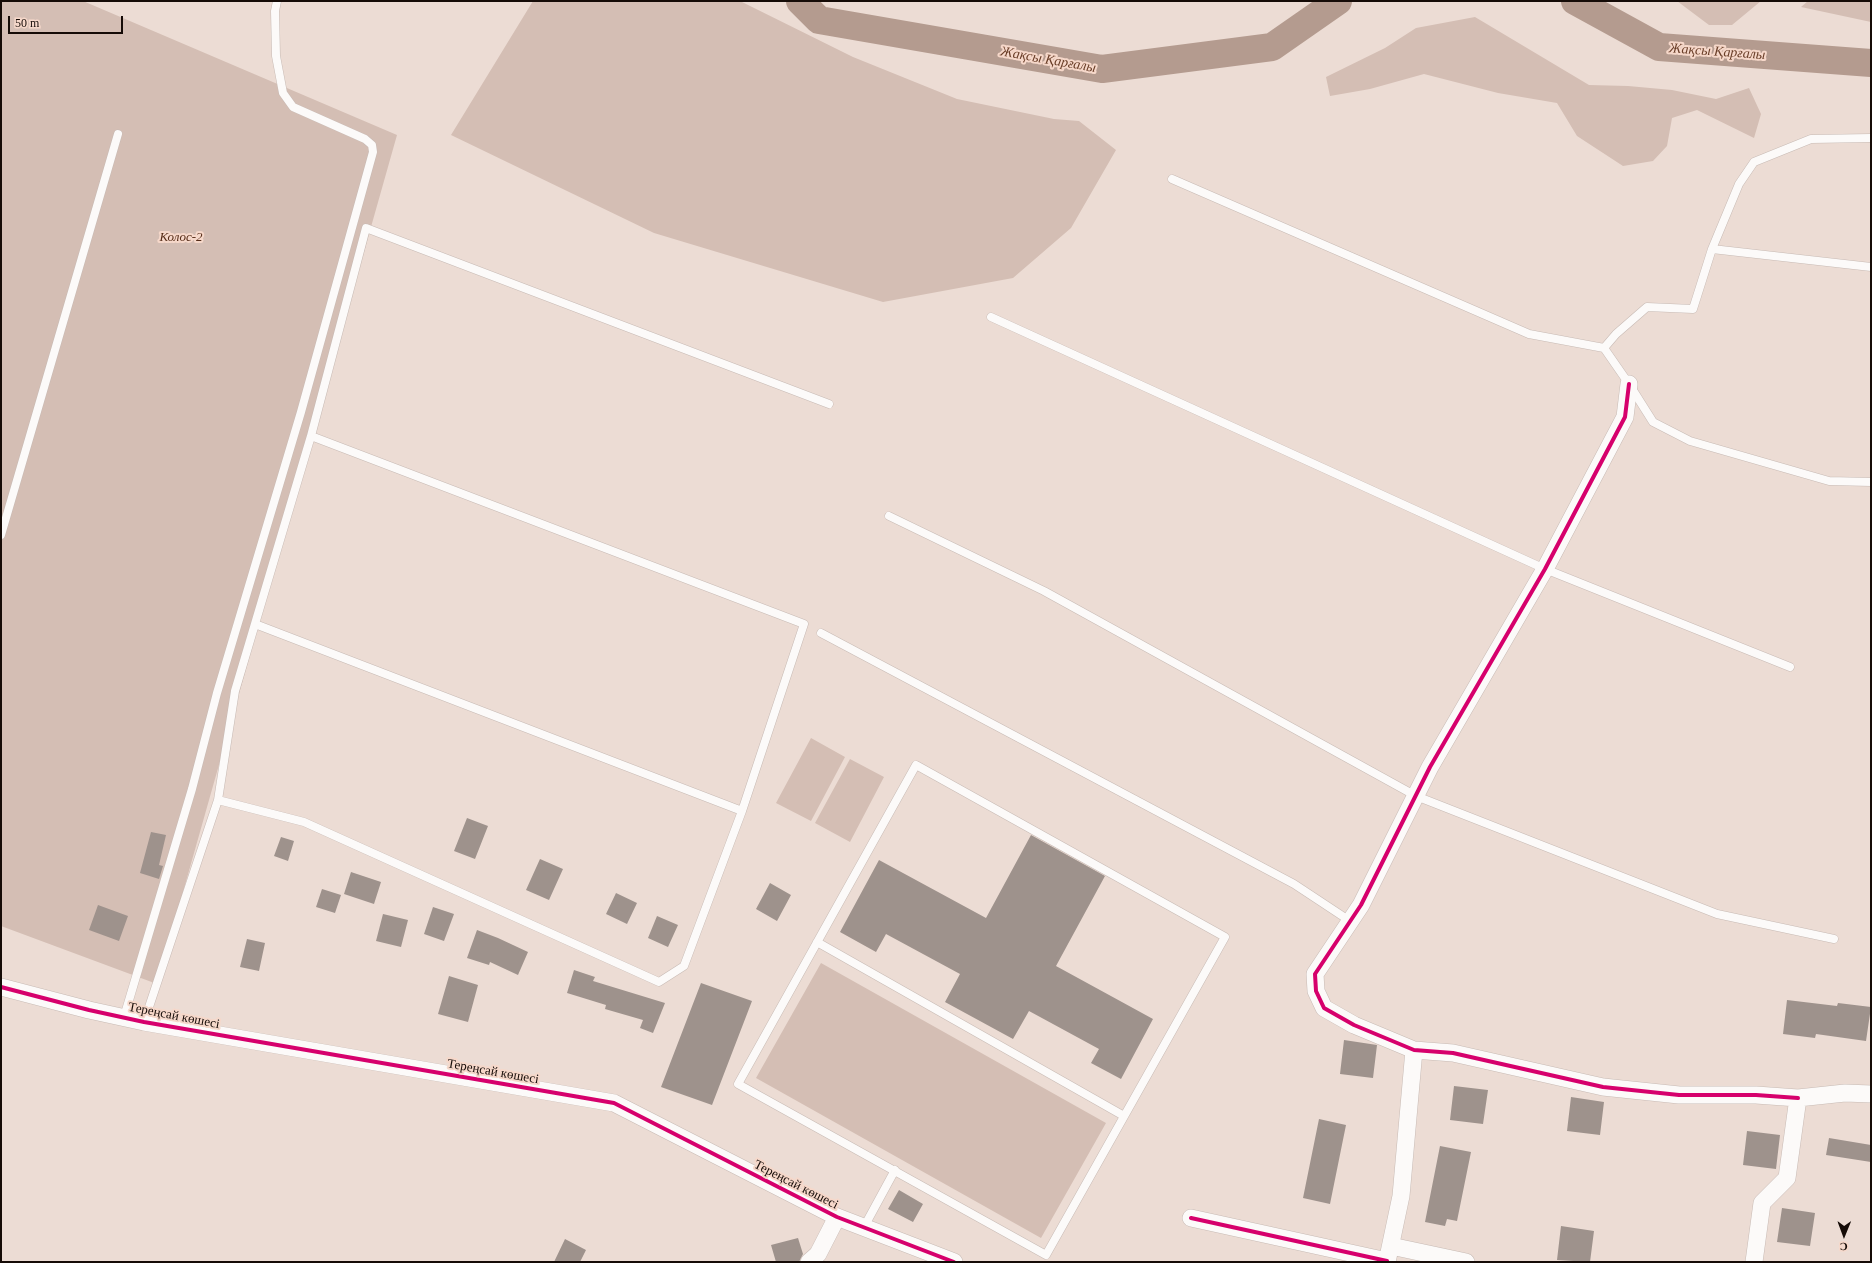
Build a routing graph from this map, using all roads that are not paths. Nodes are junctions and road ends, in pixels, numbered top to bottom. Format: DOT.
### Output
graph roads {
  1 [pos="277,1"];
  2 [pos="118,134"];
  3 [pos="1871,138"];
  4 [pos="1172,179"];
  5 [pos="1712,249"];
  6 [pos="1871,268"];
  7 [pos="991,317"];
  8 [pos="1604,348"];
  9 [pos="1629,384"];
  10 [pos="829,404"];
  11 [pos="311,436"];
  12 [pos="1871,482"];
  13 [pos="889,516"];
  14 [pos="1,535"];
  15 [pos="1545,569"];
  16 [pos="255,624"];
  17 [pos="821,633"];
  18 [pos="1790,667"];
  19 [pos="1416,796"];
  20 [pos="218,800"];
  21 [pos="742,811"];
  22 [pos="1350,921"];
  23 [pos="1834,939"];
  24 [pos="817,942"];
  25 [pos="1,987"];
  26 [pos="124,1017"];
  27 [pos="144,1022"];
  28 [pos="1414,1050"];
  29 [pos="1871,1094"];
  30 [pos="1798,1098"];
  31 [pos="1124,1116"];
  32 [pos="895,1170"];
  33 [pos="837,1217"];
  34 [pos="1191,1218"];
  35 [pos="864,1228"];
  36 [pos="1389,1256"];
  37 [pos="809,1262"];
  38 [pos="954,1262"];
  39 [pos="1466,1262"];
  40 [pos="1754,1262"];
  1 -- 26 [label="lane"];
  2 -- 14 [label="lane"];
  3 -- 5 [label="lane"];
  4 -- 8 [label="lane"];
  5 -- 6 [label="lane"];
  5 -- 8 [label="lane"];
  7 -- 15 [label="lane"];
  8 -- 9 [label="lane"];
  9 -- 12 [label="lane"];
  9 -- 15 [label="street"];
  10 -- 11 [label="lane"];
  11 -- 16 [label="lane"];
  11 -- 21 [label="lane"];
  13 -- 19 [label="lane"];
  15 -- 18 [label="lane"];
  15 -- 19 [label="street"];
  16 -- 20 [label="lane"];
  16 -- 21 [label="lane"];
  17 -- 22 [label="lane"];
  19 -- 22 [label="street"];
  19 -- 23 [label="lane"];
  20 -- 21 [label="lane"];
  20 -- 27 [label="lane"];
  22 -- 28 [label="street"];
  24 -- 31 [label="lane"];
  24 -- 31 [label="lane"];
  24 -- 32 [label="lane"];
  25 -- 26 [label="street, Тереңсай көшесі"];
  26 -- 27 [label="street, Тереңсай көшесі"];
  27 -- 33 [label="street, Тереңсай көшесі"];
  28 -- 30 [label="street"];
  28 -- 36 [label="street"];
  29 -- 30 [label="street"];
  30 -- 40 [label="street"];
  31 -- 32 [label="lane"];
  32 -- 35 [label="lane"];
  33 -- 35 [label="street, Тереңсай көшесі"];
  33 -- 37 [label="street"];
  34 -- 36 [label="street"];
  35 -- 38 [label="street, Тереңсай көшесі"];
  36 -- 39 [label="street"];
}
